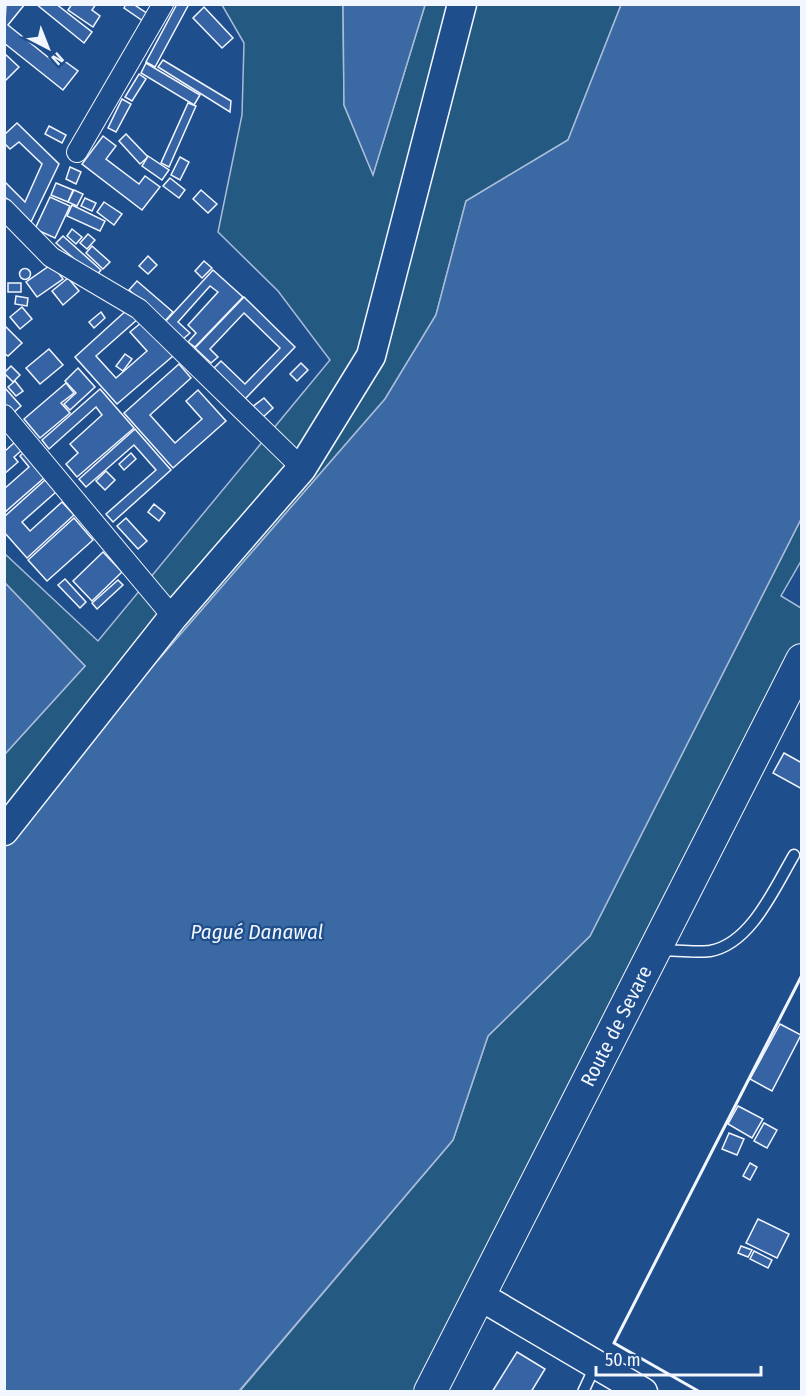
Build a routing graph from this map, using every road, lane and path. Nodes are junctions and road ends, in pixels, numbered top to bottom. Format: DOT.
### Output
graph roads {
  1 [pos="164,4"];
  2 [pos="462,4"];
  3 [pos="77,152"];
  4 [pos="4,209"];
  5 [pos="4,415"];
  6 [pos="302,468"];
  7 [pos="173,617"];
  8 [pos="801,660"];
  9 [pos="4,831"];
  10 [pos="794,855"];
  11 [pos="655,950"];
  12 [pos="478,1295"];
  13 [pos="596,1364"];
  14 [pos="430,1392"];
  15 [pos="583,1392"];
  16 [pos="643,1392"];
  1 -- 3 [label="street"];
  2 -- 6 [label="street"];
  4 -- 6 [label="street"];
  5 -- 7 [label="street"];
  6 -- 7 [label="street"];
  7 -- 9 [label="street"];
  8 -- 11 [label="main road, Route de Sevare"];
  10 -- 11 [label="lane"];
  11 -- 12 [label="main road, Route de Sevare"];
  12 -- 13 [label="street"];
  12 -- 14 [label="main road, Route de Sevare"];
  13 -- 15 [label="lane"];
  13 -- 16 [label="street"];
}
